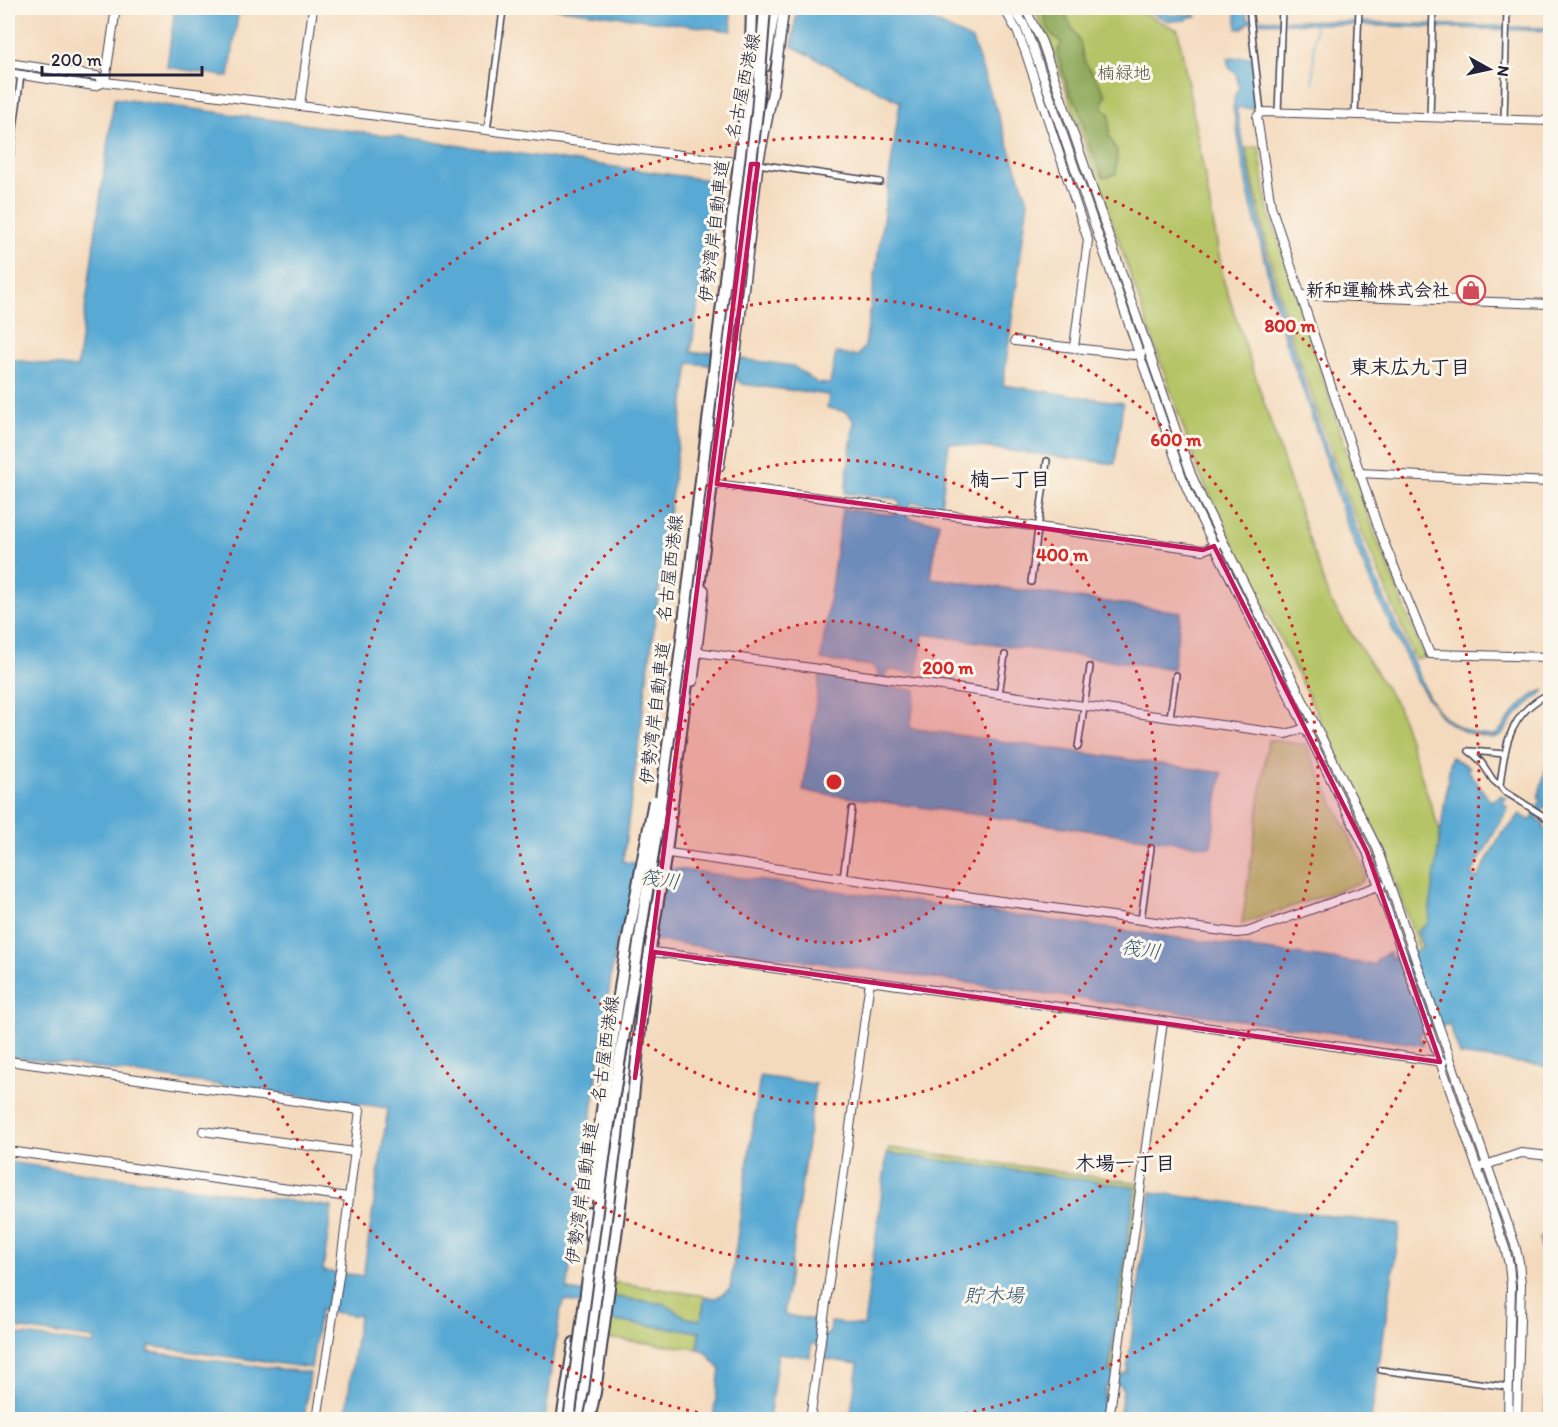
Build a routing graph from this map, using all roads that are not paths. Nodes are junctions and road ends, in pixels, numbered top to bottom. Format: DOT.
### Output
graph roads {
  1 [pos="116,8"];
  2 [pos="313,8"];
  3 [pos="752,8"];
  4 [pos="765,8"];
  5 [pos="775,8"];
  6 [pos="784,8"];
  7 [pos="1004,8"];
  8 [pos="1013,8"];
  9 [pos="1025,8"];
  10 [pos="1249,8"];
  11 [pos="1282,8"];
  12 [pos="1359,8"];
  13 [pos="1433,8"];
  14 [pos="1507,8"];
  15 [pos="503,10"];
  16 [pos="8,63"];
  17 [pos="8,73"];
  18 [pos="21,75"];
  19 [pos="105,82"];
  20 [pos="300,106"];
  21 [pos="1261,112"];
  22 [pos="1278,113"];
  23 [pos="1355,115"];
  24 [pos="1430,118"];
  25 [pos="1504,120"];
  26 [pos="1551,122"];
  27 [pos="487,131"];
  28 [pos="743,163"];
  29 [pos="758,164"];
  30 [pos="8,173"];
  31 [pos="880,182"];
  32 [pos="1302,295"];
  33 [pos="1551,304"];
  34 [pos="1015,341"];
  35 [pos="1074,347"];
  36 [pos="1148,351"];
  37 [pos="1138,354"];
  38 [pos="1047,461"];
  39 [pos="1359,473"];
  40 [pos="1551,482"];
  41 [pos="717,484"];
  42 [pos="1039,526"];
  43 [pos="1224,542"];
  44 [pos="1214,546"];
  45 [pos="1031,582"];
  46 [pos="696,652"];
  47 [pos="1005,655"];
  48 [pos="1551,657"];
  49 [pos="679,664"];
  50 [pos="1090,667"];
  51 [pos="1176,675"];
  52 [pos="999,694"];
  53 [pos="1551,694"];
  54 [pos="1084,705"];
  55 [pos="1170,717"];
  56 [pos="1315,725"];
  57 [pos="1305,728"];
  58 [pos="1078,747"];
  59 [pos="1505,754"];
  60 [pos="1500,785"];
  61 [pos="852,809"];
  62 [pos="1549,819"];
  63 [pos="1151,848"];
  64 [pos="669,853"];
  65 [pos="843,878"];
  66 [pos="1388,883"];
  67 [pos="1379,886"];
  68 [pos="1142,920"];
  69 [pos="654,952"];
  70 [pos="870,981"];
  71 [pos="1163,1022"];
  72 [pos="1439,1058"];
  73 [pos="1449,1059"];
  74 [pos="8,1061"];
  75 [pos="203,1131"];
  76 [pos="8,1151"];
  77 [pos="354,1152"];
  78 [pos="1551,1156"];
  79 [pos="1487,1165"];
  80 [pos="1478,1168"];
  81 [pos="348,1197"];
  82 [pos="589,1279"];
  83 [pos="1381,1371"];
  84 [pos="1509,1387"];
  85 [pos="584,1417"];
  86 [pos="317,1419"];
  87 [pos="562,1419"];
  88 [pos="570,1419"];
  89 [pos="810,1419"];
  90 [pos="1109,1419"];
  91 [pos="1508,1419"];
  92 [pos="1517,1419"];
  1 -- 19 [label="street"];
  2 -- 20 [label="street"];
  3 -- 49 [label="highway, 伊勢湾岸自動車道, bridge"];
  4 -- 85 [label="highway, 伊勢湾岸自動車道, bridge"];
  5 -- 28 [label="main road, 名古屋西港線"];
  6 -- 29 [label="main road, 名古屋西港線"];
  7 -- 35 [label="street"];
  8 -- 37 [label="street"];
  9 -- 36 [label="street"];
  10 -- 21 [label="street"];
  11 -- 22 [label="street"];
  12 -- 23 [label="street"];
  13 -- 24 [label="street"];
  14 -- 25 [label="street"];
  15 -- 27 [label="street"];
  16 -- 19 [label="street"];
  17 -- 18 [label="street"];
  18 -- 19 [label="street"];
  18 -- 30 [label="street"];
  19 -- 20 [label="street"];
  20 -- 27 [label="street"];
  21 -- 22 [label="street"];
  21 -- 32 [label="street"];
  22 -- 23 [label="street"];
  23 -- 24 [label="street"];
  24 -- 25 [label="street"];
  25 -- 26 [label="street"];
  27 -- 28 [label="street"];
  28 -- 29 [label="street"];
  28 -- 82 [label="main road, 名古屋西港線, bridge"];
  29 -- 31 [label="street"];
  29 -- 41 [label="main road, 名古屋西港線"];
  32 -- 33 [label="street"];
  32 -- 39 [label="street"];
  34 -- 35 [label="street"];
  35 -- 37 [label="street"];
  36 -- 37 [label="street"];
  36 -- 43 [label="street"];
  37 -- 44 [label="street"];
  38 -- 42 [label="street"];
  39 -- 40 [label="street"];
  39 -- 48 [label="street"];
  41 -- 42 [label="street"];
  41 -- 46 [label="main road, 名古屋西港線"];
  42 -- 44 [label="street"];
  42 -- 45 [label="street"];
  43 -- 44 [label="street"];
  43 -- 56 [label="street"];
  44 -- 57 [label="street"];
  46 -- 52 [label="street"];
  46 -- 64 [label="main road, 名古屋西港線"];
  47 -- 52 [label="street"];
  49 -- 82 [label="highway, 伊勢湾岸自動車道, bridge"];
  49 -- 82 [label="highway, bridge"];
  50 -- 54 [label="street"];
  51 -- 55 [label="street"];
  52 -- 54 [label="street"];
  53 -- 59 [label="street"];
  54 -- 55 [label="street"];
  54 -- 58 [label="street"];
  55 -- 57 [label="street"];
  56 -- 57 [label="street"];
  56 -- 66 [label="street"];
  57 -- 67 [label="street"];
  59 -- 60 [label="street"];
  59 -- 60 [label="street"];
  60 -- 62 [label="street"];
  61 -- 65 [label="street"];
  63 -- 68 [label="street"];
  64 -- 65 [label="street"];
  64 -- 69 [label="main road, 名古屋西港線"];
  65 -- 68 [label="street"];
  66 -- 67 [label="street"];
  66 -- 73 [label="street"];
  67 -- 68 [label="street"];
  67 -- 72 [label="street"];
  69 -- 70 [label="street"];
  69 -- 85 [label="main road, 名古屋西港線"];
  70 -- 71 [label="street"];
  70 -- 89 [label="street"];
  71 -- 72 [label="street"];
  71 -- 90 [label="street"];
  72 -- 73 [label="street"];
  72 -- 80 [label="street"];
  73 -- 79 [label="street"];
  74 -- 77 [label="street"];
  75 -- 77 [label="street"];
  76 -- 81 [label="street"];
  77 -- 81 [label="street"];
  78 -- 79 [label="street"];
  79 -- 80 [label="street"];
  79 -- 92 [label="street"];
  80 -- 84 [label="street"];
  81 -- 86 [label="street"];
  82 -- 87 [label="highway, bridge"];
  82 -- 88 [label="highway, 伊勢湾岸自動車道, bridge"];
  82 -- 88 [label="main road, 名古屋西港線, bridge"];
  83 -- 84 [label="street"];
  84 -- 91 [label="street"];
}
